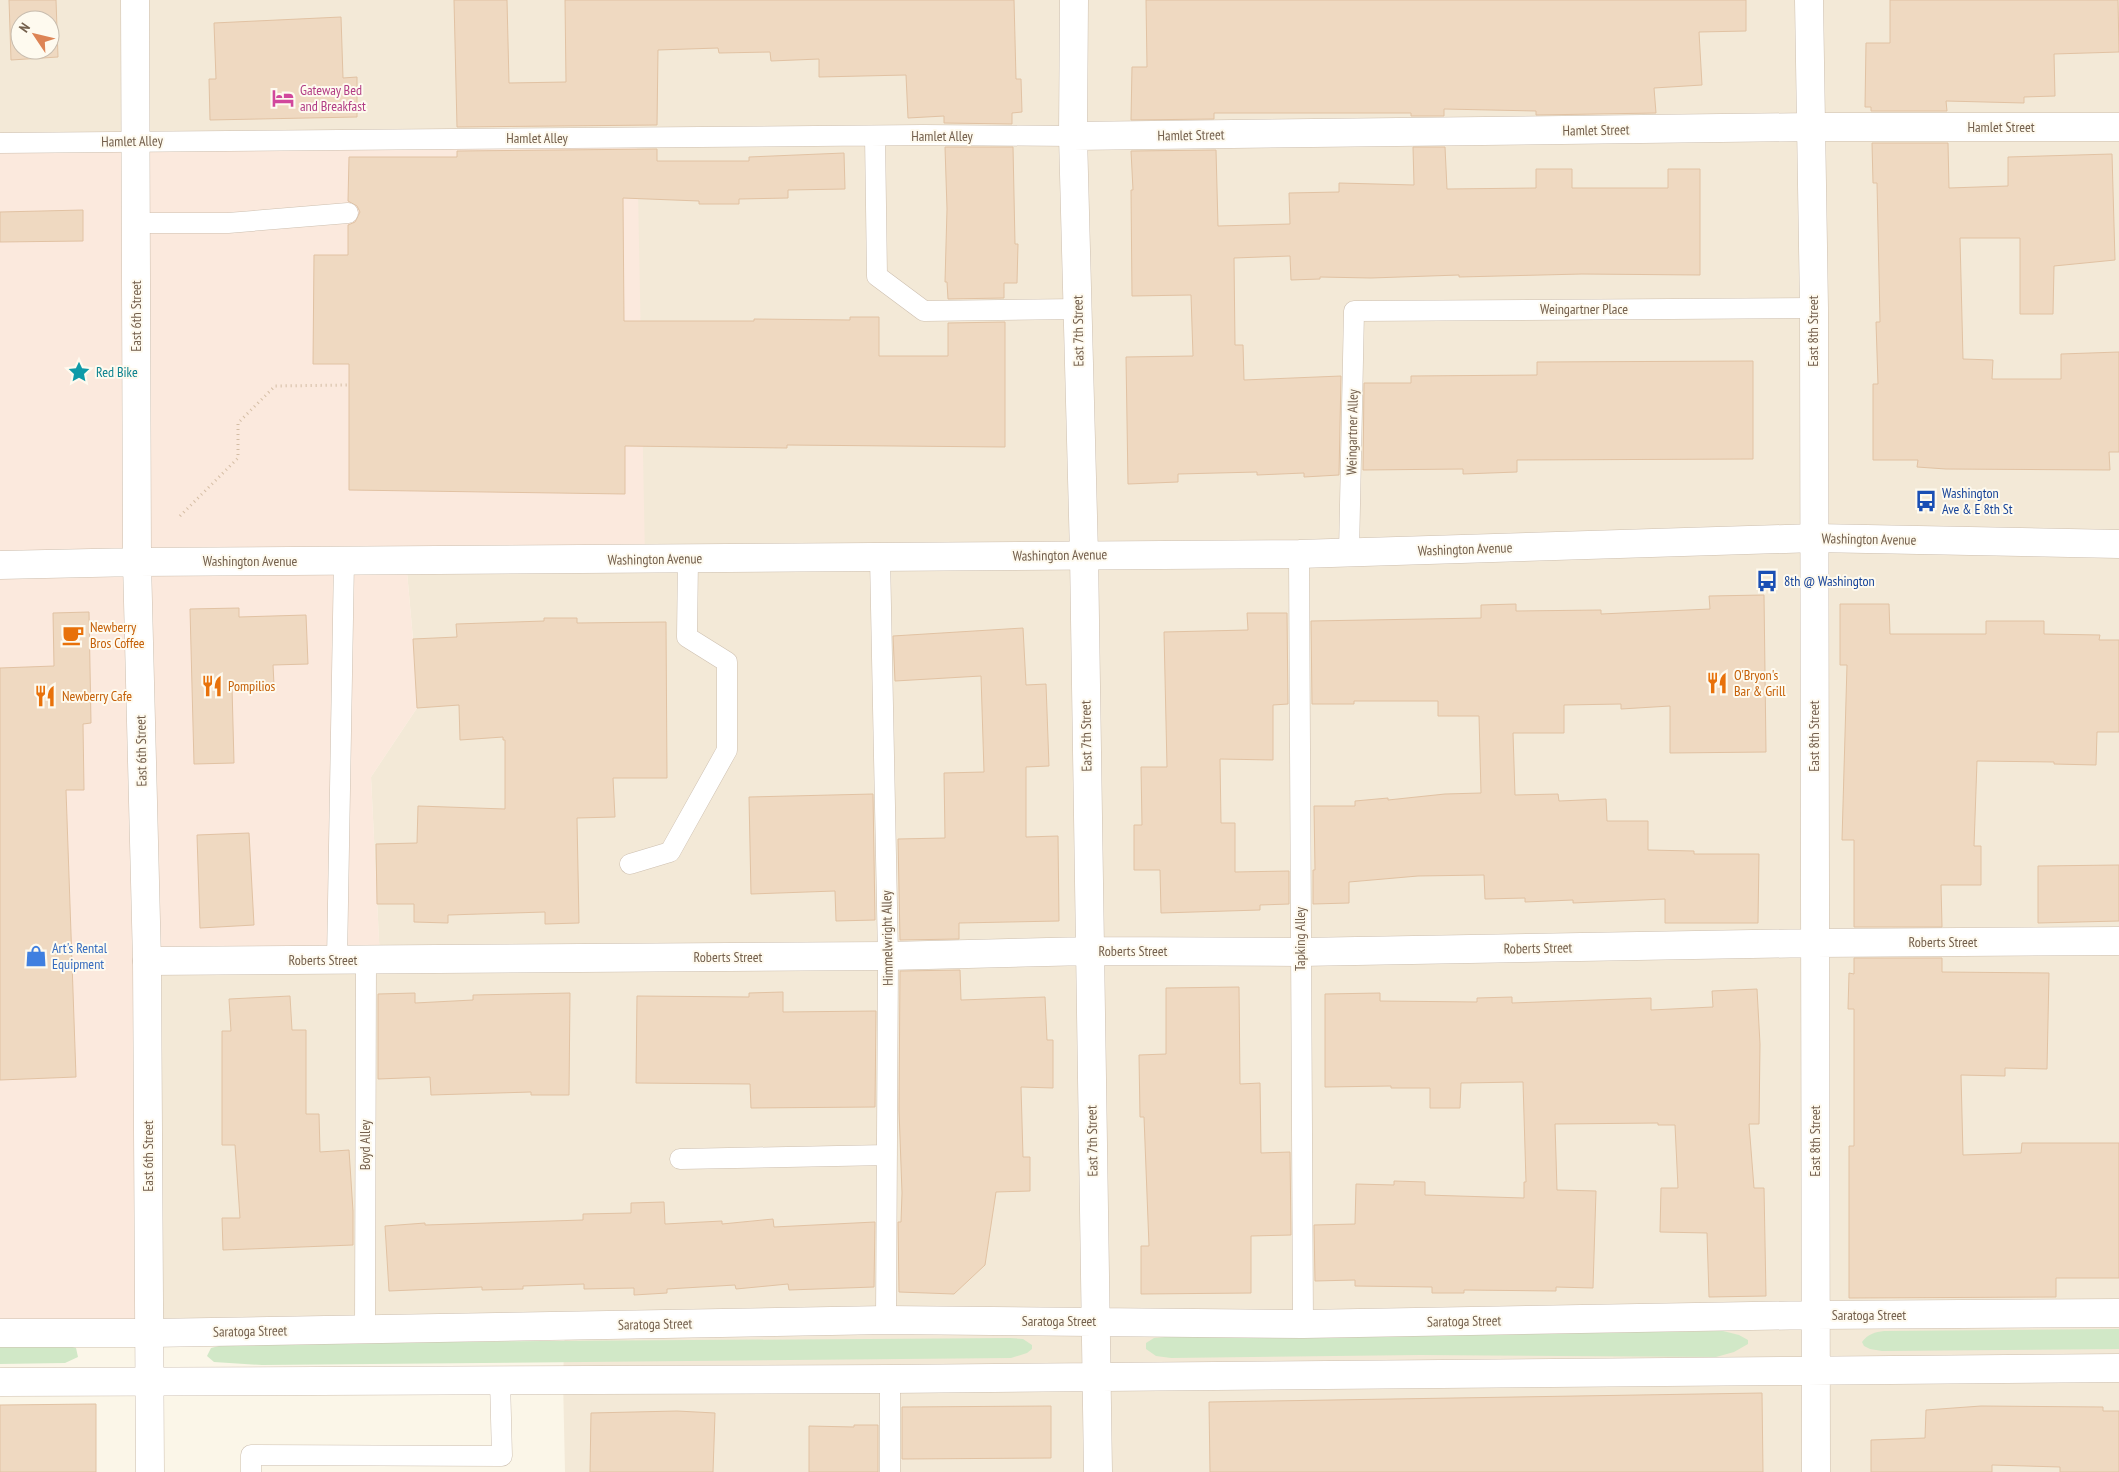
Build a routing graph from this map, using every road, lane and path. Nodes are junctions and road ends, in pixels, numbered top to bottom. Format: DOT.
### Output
graph roads {
  1 [pos="135,0"];
  2 [pos="1074,0"];
  3 [pos="1809,0"];
  4 [pos="1810,127"];
  5 [pos="2119,127"];
  6 [pos="875,136"];
  7 [pos="1073,136"];
  8 [pos="136,141"];
  9 [pos="0,143"];
  10 [pos="348,213"];
  11 [pos="135,222"];
  12 [pos="1814,308"];
  13 [pos="1078,309"];
  14 [pos="1354,311"];
  15 [pos="349,385"];
  16 [pos="180,516"];
  17 [pos="1815,538"];
  18 [pos="2119,544"];
  19 [pos="1349,553"];
  20 [pos="1084,554"];
  21 [pos="1299,554"];
  22 [pos="880,558"];
  23 [pos="688,559"];
  24 [pos="344,561"];
  25 [pos="136,562"];
  26 [pos="0,565"];
  27 [pos="630,864"];
  28 [pos="2119,941"];
  29 [pos="1815,943"];
  30 [pos="1089,951"];
  31 [pos="1300,952"];
  32 [pos="888,956"];
  33 [pos="337,960"];
  34 [pos="366,960"];
  35 [pos="147,962"];
  36 [pos="887,1155"];
  37 [pos="680,1160"];
  38 [pos="2119,1313"];
  39 [pos="1815,1315"];
  40 [pos="886,1320"];
  41 [pos="1095,1321"];
  42 [pos="1303,1324"];
  43 [pos="365,1329"];
  44 [pos="0,1333"];
  45 [pos="150,1333"];
  46 [pos="2119,1368"];
  47 [pos="1817,1370"];
  48 [pos="1097,1376"];
  49 [pos="890,1378"];
  50 [pos="151,1380"];
  51 [pos="500,1380"];
  52 [pos="0,1382"];
  53 [pos="150,1472"];
  54 [pos="250,1472"];
  55 [pos="890,1472"];
  56 [pos="1098,1472"];
  57 [pos="1816,1472"];
  1 -- 8 [label="street, East 6th Street"];
  2 -- 7 [label="street, East 7th Street"];
  3 -- 4 [label="street, East 8th Street"];
  4 -- 5 [label="street, Hamlet Street"];
  4 -- 7 [label="street, Hamlet Street"];
  4 -- 12 [label="street, East 8th Street"];
  6 -- 7 [label="lane, Hamlet Alley"];
  6 -- 8 [label="lane, Hamlet Alley"];
  6 -- 13 [label="lane"];
  7 -- 13 [label="street, East 7th Street"];
  8 -- 9 [label="lane, Hamlet Alley"];
  8 -- 11 [label="street, East 6th Street"];
  10 -- 11 [label="lane"];
  11 -- 25 [label="street, East 6th Street"];
  12 -- 14 [label="lane, Weingartner Place"];
  12 -- 17 [label="street, East 8th Street"];
  13 -- 20 [label="street, East 7th Street"];
  14 -- 19 [label="lane, Weingartner Alley"];
  15 -- 16 [label="path"];
  17 -- 18 [label="street, Washington Avenue"];
  17 -- 19 [label="street, Washington Avenue"];
  17 -- 29 [label="street, East 8th Street"];
  19 -- 21 [label="street, Washington Avenue"];
  20 -- 21 [label="street, Washington Avenue"];
  20 -- 22 [label="street, Washington Avenue"];
  20 -- 30 [label="street, East 7th Street"];
  21 -- 31 [label="lane, Tapking Alley"];
  22 -- 23 [label="street, Washington Avenue"];
  22 -- 32 [label="lane, Himmelwright Alley"];
  23 -- 24 [label="street, Washington Avenue"];
  23 -- 27 [label="lane"];
  24 -- 25 [label="street, Washington Avenue"];
  24 -- 33 [label="lane"];
  25 -- 26 [label="street, Washington Avenue"];
  25 -- 35 [label="street, East 6th Street"];
  28 -- 29 [label="street, Roberts Street"];
  29 -- 31 [label="street, Roberts Street"];
  29 -- 39 [label="street, East 8th Street"];
  30 -- 31 [label="street, Roberts Street"];
  30 -- 32 [label="street, Roberts Street"];
  30 -- 41 [label="street, East 7th Street"];
  31 -- 42 [label="lane, Tapking Alley"];
  32 -- 34 [label="street, Roberts Street"];
  32 -- 36 [label="lane, Himmelwright Alley"];
  33 -- 34 [label="street, Roberts Street"];
  33 -- 35 [label="street, Roberts Street"];
  34 -- 43 [label="lane, Boyd Alley"];
  35 -- 45 [label="street, East 6th Street"];
  36 -- 37 [label="lane"];
  36 -- 40 [label="lane, Himmelwright Alley"];
  38 -- 39 [label="street, Saratoga Street"];
  39 -- 42 [label="street, Saratoga Street"];
  39 -- 47 [label="street, East 8th Street"];
  40 -- 41 [label="street, Saratoga Street"];
  40 -- 43 [label="street, Saratoga Street"];
  41 -- 42 [label="street, Saratoga Street"];
  41 -- 48 [label="street, East 7th Street"];
  43 -- 45 [label="street, Saratoga Street"];
  44 -- 45 [label="street, Saratoga Street"];
  45 -- 50 [label="street, East 6th Street"];
  46 -- 47 [label="street"];
  47 -- 48 [label="street"];
  47 -- 57 [label="street, East 8th Street"];
  48 -- 49 [label="street"];
  48 -- 56 [label="street, East 7th Street"];
  49 -- 51 [label="street"];
  49 -- 55 [label="lane"];
  50 -- 51 [label="street"];
  50 -- 52 [label="street"];
  50 -- 53 [label="street, East 6th Street"];
  51 -- 54 [label="lane"];
}
